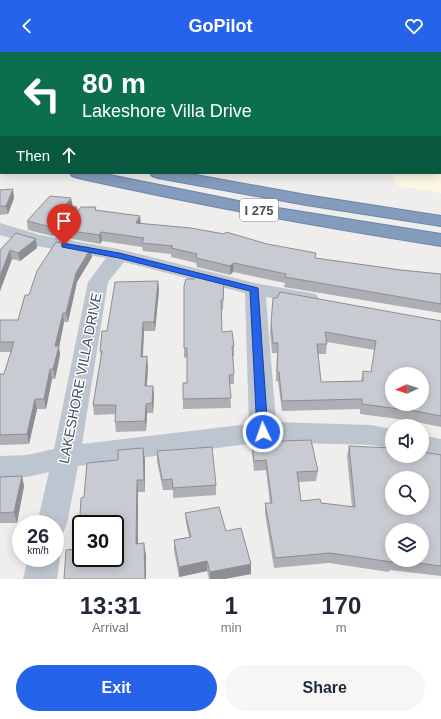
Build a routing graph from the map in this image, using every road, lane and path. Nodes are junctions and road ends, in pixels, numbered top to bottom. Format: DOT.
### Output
graph roads {
  1 [pos="83,174"];
  2 [pos="163,174"];
  3 [pos="441,221"];
  4 [pos="0,229"];
  5 [pos="441,240"];
  6 [pos="119,255"];
  7 [pos="255,289"];
  8 [pos="325,302"];
  9 [pos="263,432"];
  10 [pos="385,438"];
  11 [pos="429,446"];
  12 [pos="441,449"];
  13 [pos="66,456"];
  14 [pos="0,467"];
  15 [pos="54,515"];
  16 [pos="42,567"];
  17 [pos="40,579"];
  1 -- 5 [label="highway, I 275"];
  2 -- 3 [label="highway, I 275"];
  4 -- 6 [label="street"];
  6 -- 7 [label="street"];
  6 -- 13 [label="street, LAKESHORE VILLA DRIVE"];
  7 -- 8 [label="street"];
  7 -- 9 [label="street"];
  9 -- 10 [label="street"];
  9 -- 13 [label="street"];
  11 -- 12 [label="street"];
  13 -- 14 [label="street"];
  13 -- 15 [label="street, LAKESHORE VILLA DRIVE"];
  16 -- 17 [label="street"];
}
